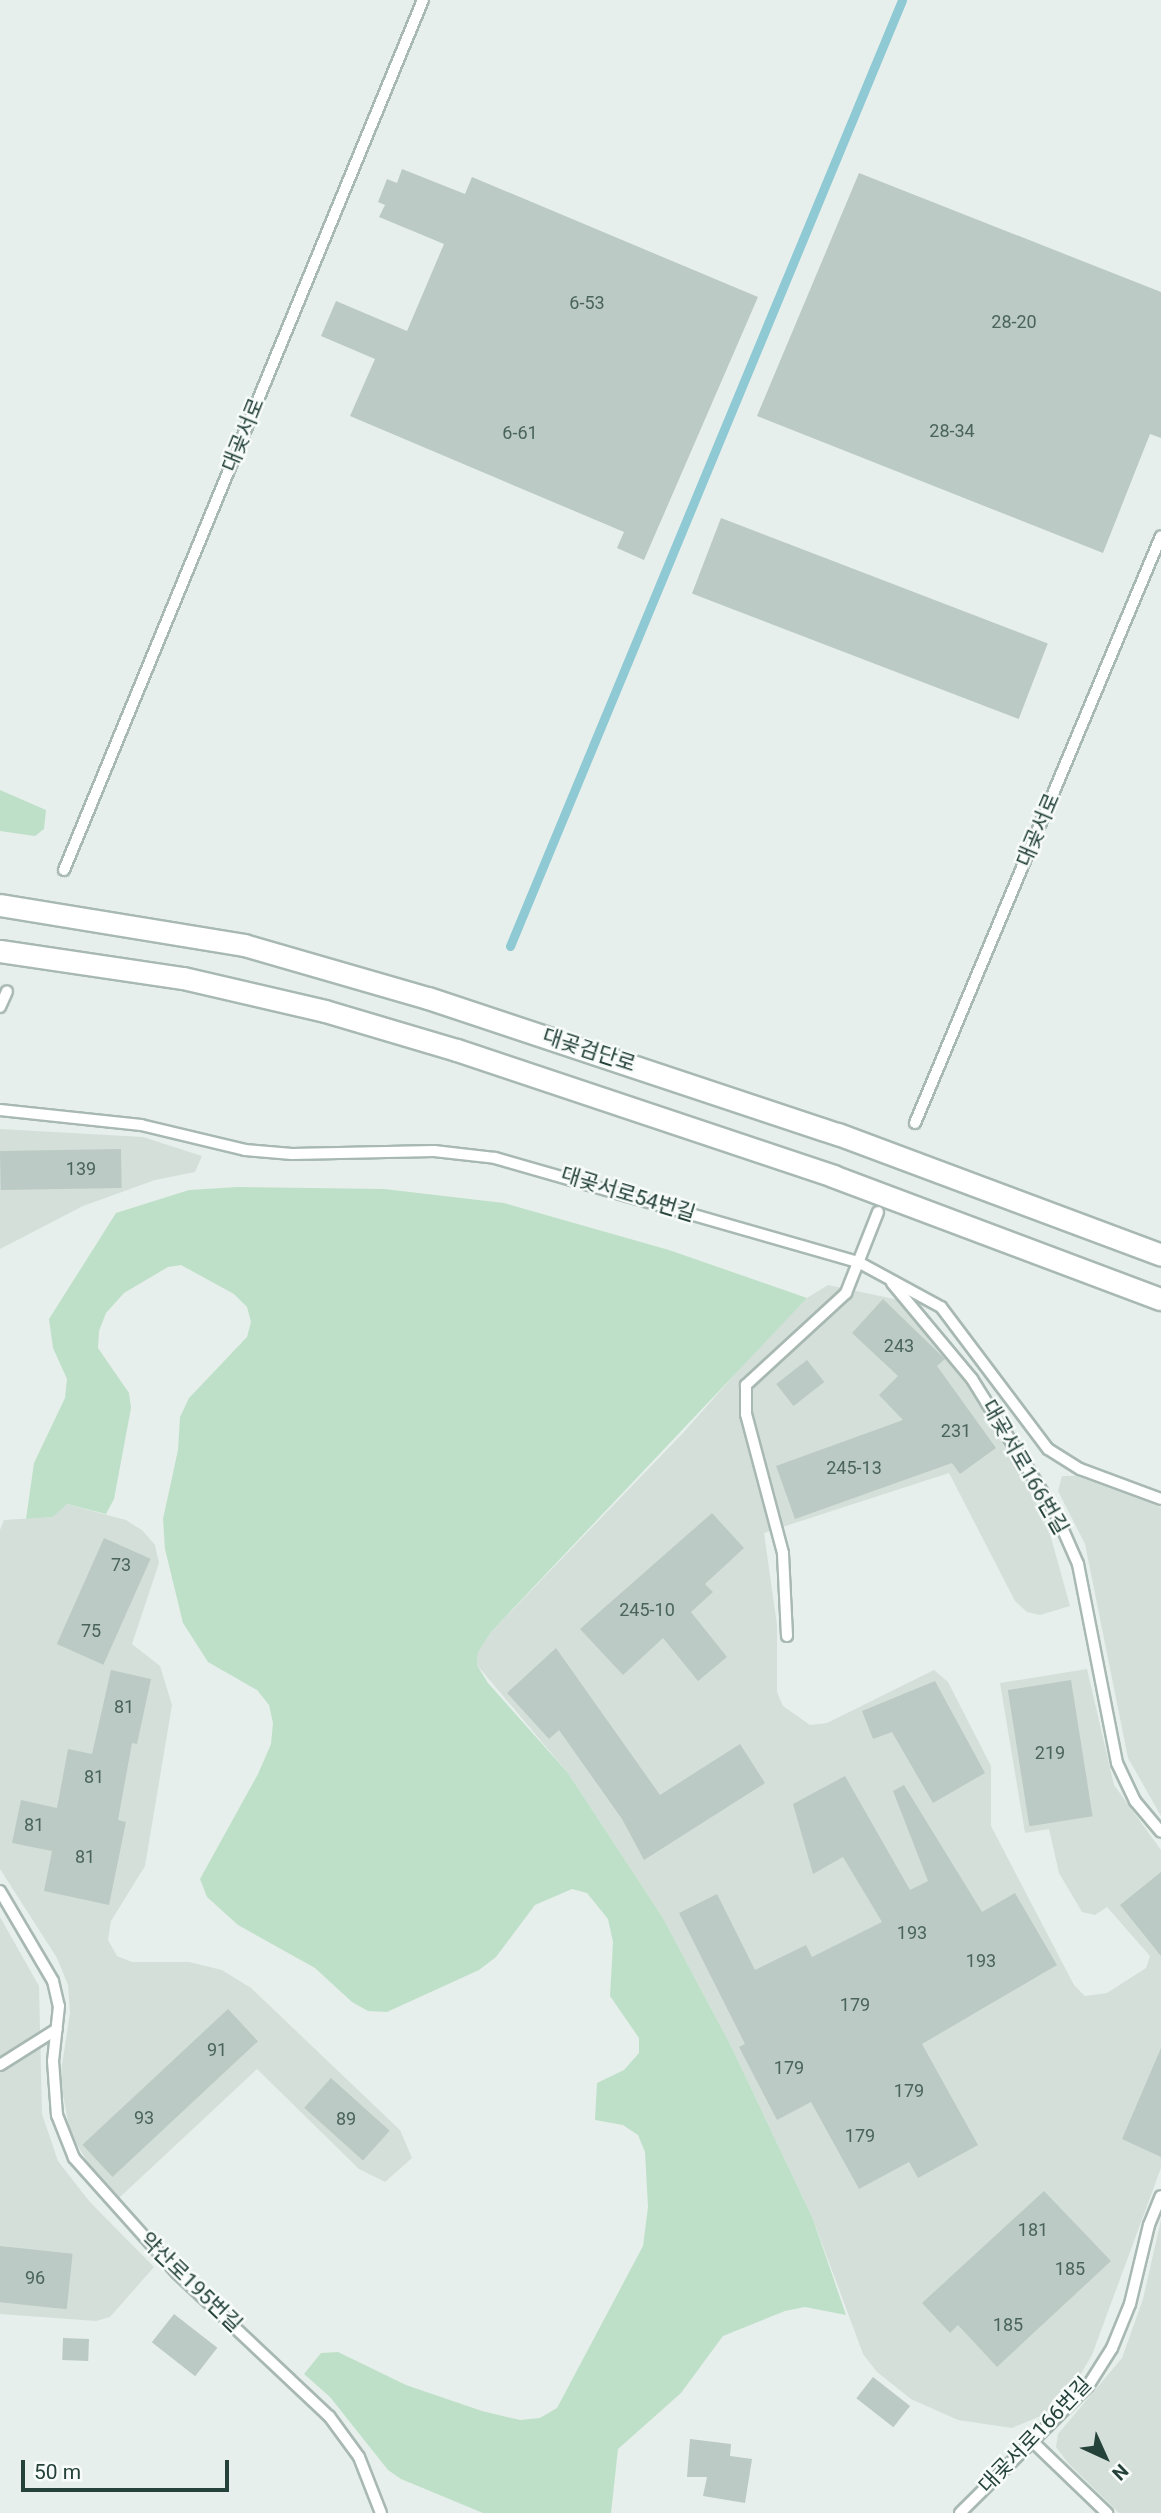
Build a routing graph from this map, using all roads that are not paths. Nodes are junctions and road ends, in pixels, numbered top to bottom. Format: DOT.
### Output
graph roads {
  1 [pos="423,0"];
  2 [pos="1161,536"];
  3 [pos="64,870"];
  4 [pos="0,905"];
  5 [pos="0,951"];
  6 [pos="7,991"];
  7 [pos="0,1007"];
  8 [pos="0,1110"];
  9 [pos="915,1124"];
  10 [pos="878,1212"];
  11 [pos="1161,1255"];
  12 [pos="860,1263"];
  13 [pos="892,1283"];
  14 [pos="1161,1299"];
  15 [pos="1161,1499"];
  16 [pos="788,1636"];
  17 [pos="1161,1832"];
  18 [pos="0,1891"];
  19 [pos="57,2029"];
  20 [pos="0,2065"];
  21 [pos="1161,2196"];
  22 [pos="1033,2442"];
  23 [pos="381,2513"];
  24 [pos="960,2513"];
  25 [pos="1107,2513"];
  1 -- 3 [label="lane, 대곶서로"];
  2 -- 9 [label="lane, 대곶서로"];
  4 -- 11 [label="main road, 대곶검단로"];
  5 -- 14 [label="main road, 대곶검단로"];
  6 -- 7 [label="lane"];
  8 -- 12 [label="lane, 대곶서로54번길"];
  10 -- 12 [label="lane"];
  12 -- 13 [label="lane, 대곶서로54번길"];
  12 -- 16 [label="lane"];
  13 -- 15 [label="lane, 대곶서로54번길"];
  13 -- 17 [label="lane, 대곶서로166번길"];
  18 -- 19 [label="lane, 약산로195번길"];
  19 -- 20 [label="lane"];
  19 -- 23 [label="lane, 약산로195번길"];
  21 -- 22 [label="lane, 대곶서로166번길"];
  22 -- 24 [label="lane, 대곶서로166번길"];
  22 -- 25 [label="lane"];
}
